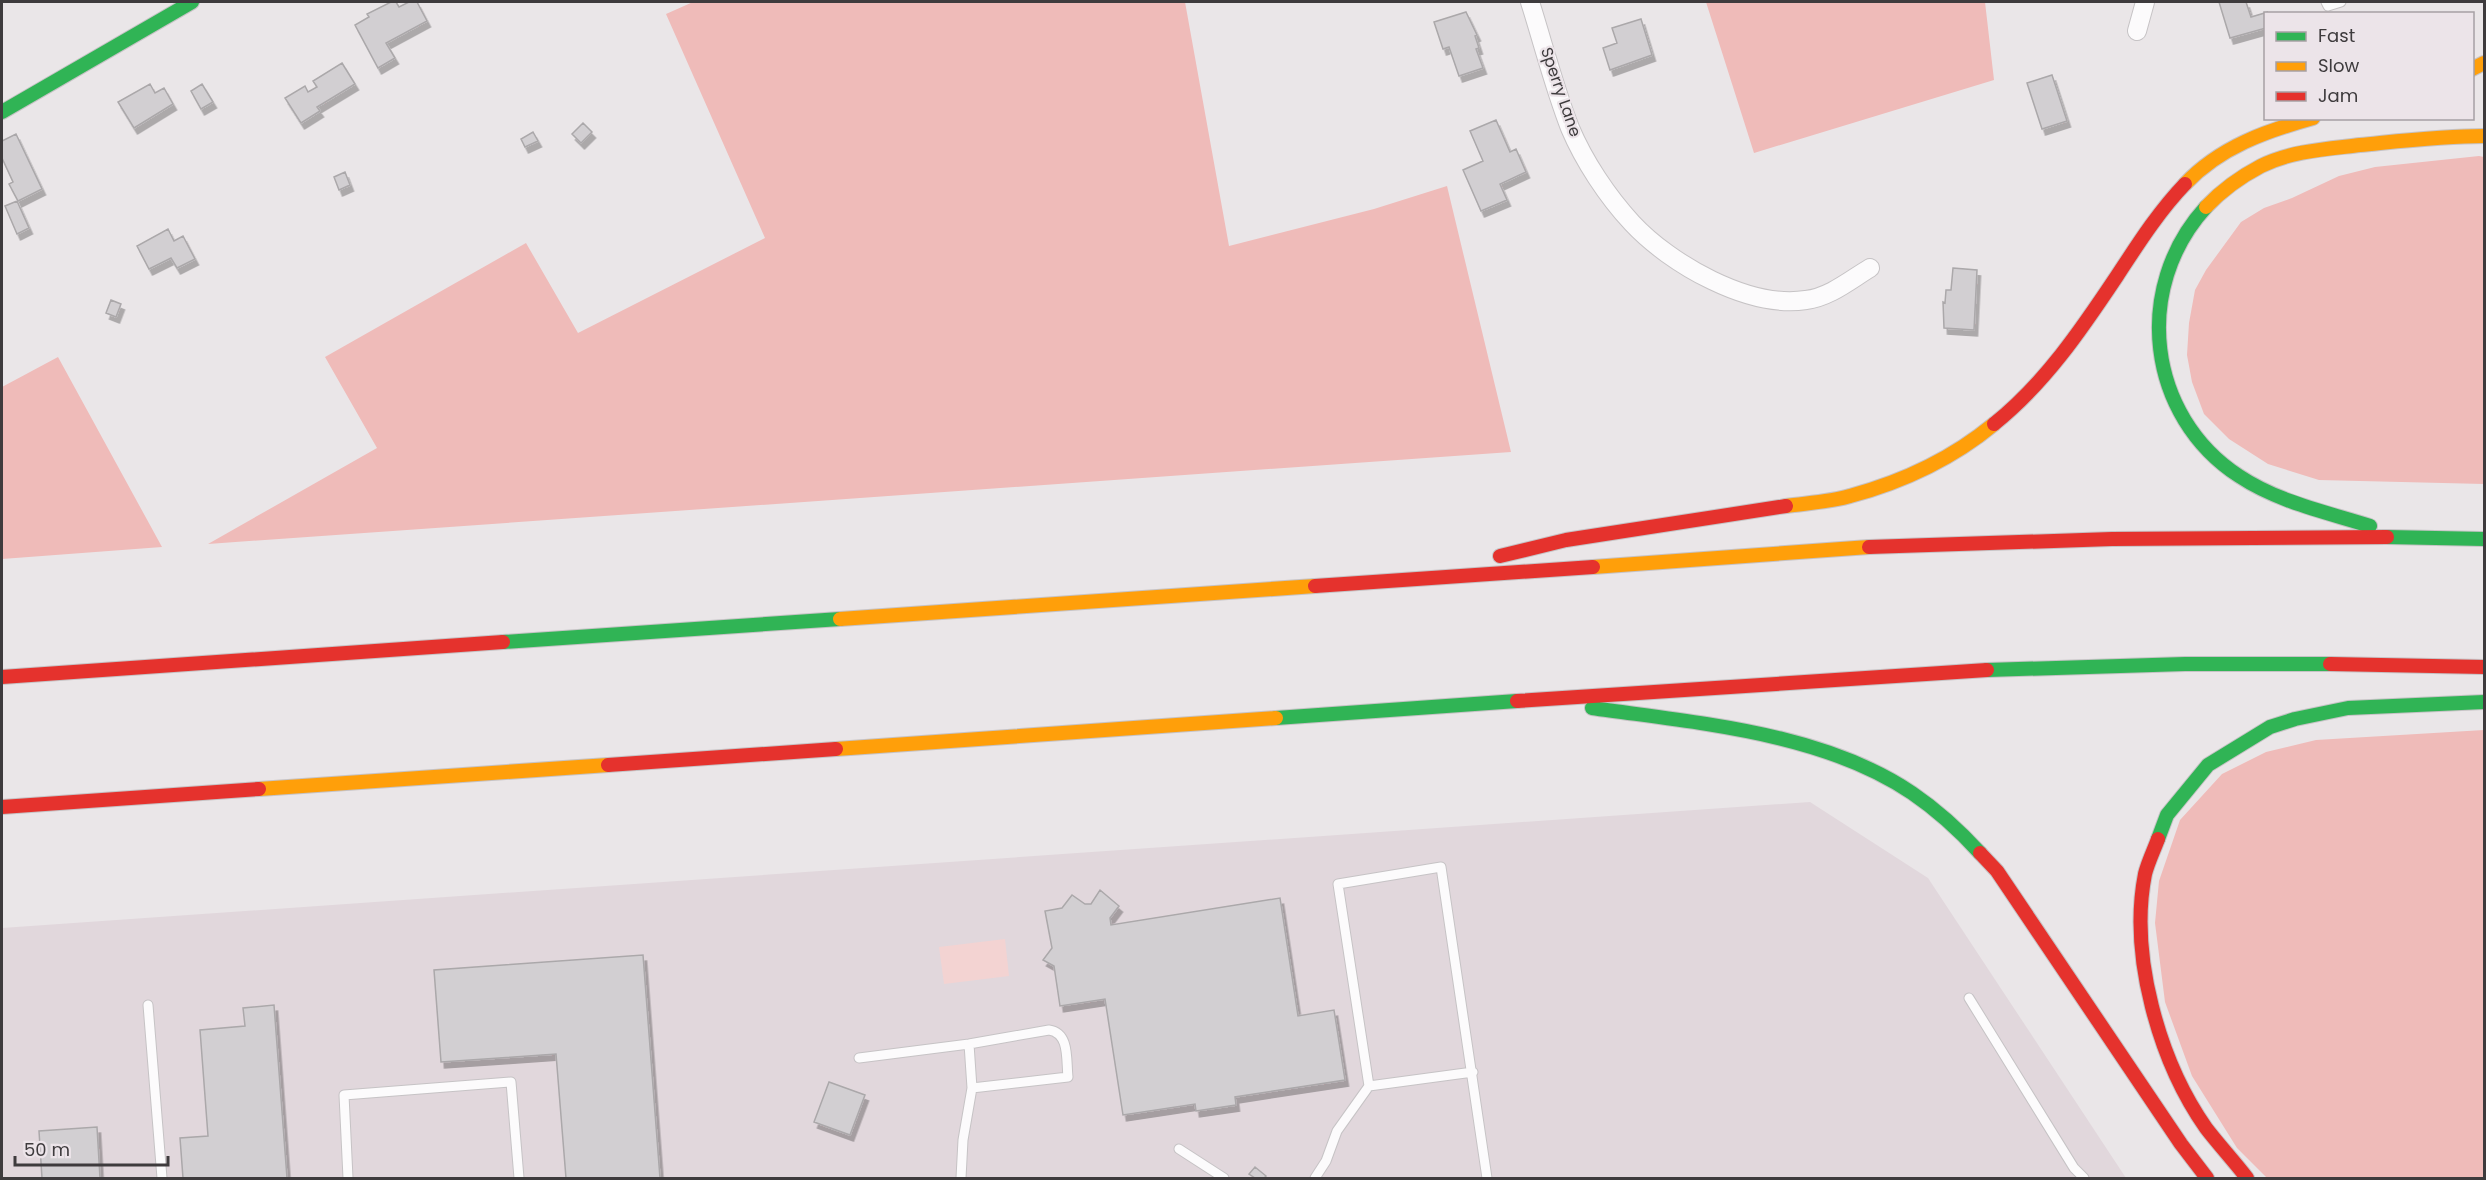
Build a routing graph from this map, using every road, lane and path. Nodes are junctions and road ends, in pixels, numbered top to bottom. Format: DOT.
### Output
graph roads {
  1 [pos="192,2"];
  2 [pos="1530,2"];
  3 [pos="2145,2"];
  4 [pos="2326,2"];
  5 [pos="2341,2"];
  6 [pos="2136,32"];
  7 [pos="2,112"];
  8 [pos="2306,120"];
  9 [pos="2484,126"];
  10 [pos="2484,136"];
  11 [pos="2429,137"];
  12 [pos="1870,268"];
  13 [pos="2403,536"];
  14 [pos="2484,539"];
  15 [pos="1407,578"];
  16 [pos="2484,667"];
  17 [pos="2,677"];
  18 [pos="1534,699"];
  19 [pos="2484,702"];
  20 [pos="2,807"];
  21 [pos="1969,998"];
  22 [pos="148,1005"];
  23 [pos="969,1044"];
  24 [pos="859,1058"];
  25 [pos="1473,1072"];
  26 [pos="1369,1086"];
  27 [pos="972,1088"];
  28 [pos="1179,1149"];
  29 [pos="162,1179"];
  30 [pos="348,1179"];
  31 [pos="519,1179"];
  32 [pos="961,1179"];
  33 [pos="1224,1179"];
  34 [pos="1315,1179"];
  35 [pos="1487,1179"];
  36 [pos="2084,1179"];
  37 [pos="2207,1179"];
  38 [pos="2247,1179"];
  1 -- 7 [label="main road"];
  2 -- 12 [label="street, Sperry Lane"];
  3 -- 6 [label="street"];
  4 -- 5 [label="lane"];
  8 -- 15 [label="main road"];
  9 -- 11 [label="main road"];
  10 -- 11 [label="main road"];
  11 -- 13 [label="main road"];
  13 -- 14 [label="main road"];
  13 -- 15 [label="main road"];
  15 -- 17 [label="main road"];
  16 -- 18 [label="main road"];
  18 -- 20 [label="main road"];
  18 -- 37 [label="main road"];
  19 -- 38 [label="main road"];
  21 -- 36 [label="lane"];
  22 -- 29 [label="lane"];
  23 -- 24 [label="lane"];
  23 -- 27 [label="lane"];
  23 -- 27 [label="lane"];
  25 -- 26 [label="lane"];
  25 -- 26 [label="lane"];
  25 -- 35 [label="lane"];
  26 -- 34 [label="lane"];
  27 -- 32 [label="lane"];
  28 -- 33 [label="lane"];
  30 -- 31 [label="lane"];
}
